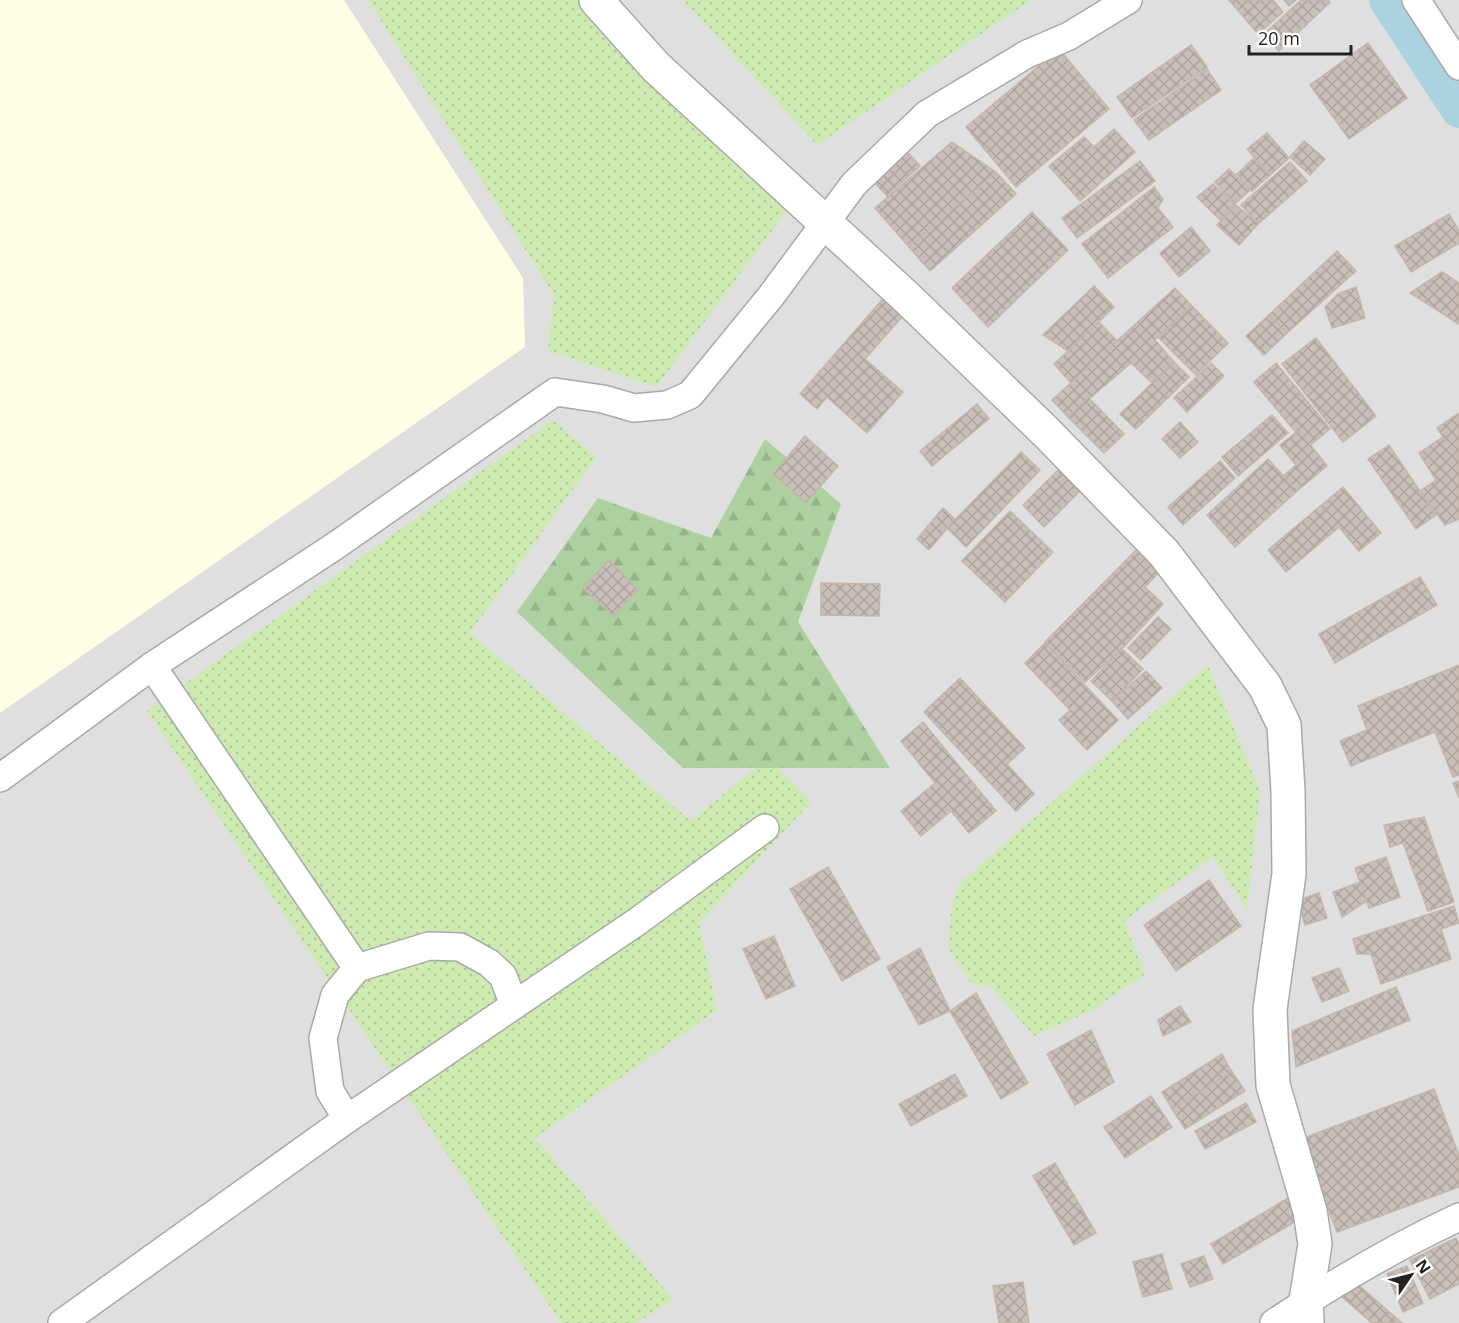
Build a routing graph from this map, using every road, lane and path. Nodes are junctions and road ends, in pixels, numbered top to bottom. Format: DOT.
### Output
graph roads {
  1 [pos="596,0"];
  2 [pos="1128,0"];
  3 [pos="1416,0"];
  4 [pos="1459,66"];
  5 [pos="826,224"];
  6 [pos="152,666"];
  7 [pos="0,778"];
  8 [pos="765,828"];
  9 [pos="357,968"];
  10 [pos="514,1005"];
  11 [pos="347,1119"];
  12 [pos="1459,1217"];
  13 [pos="1306,1312"];
  14 [pos="62,1323"];
  15 [pos="1274,1323"];
  1 -- 5 [label="street"];
  2 -- 5 [label="street"];
  3 -- 4 [label="street"];
  5 -- 6 [label="street"];
  5 -- 13 [label="street"];
  6 -- 7 [label="street"];
  6 -- 9 [label="street"];
  8 -- 10 [label="street"];
  9 -- 10 [label="street"];
  9 -- 11 [label="street"];
  10 -- 11 [label="street"];
  11 -- 14 [label="street"];
  12 -- 13 [label="street"];
  13 -- 15 [label="street"];
}
